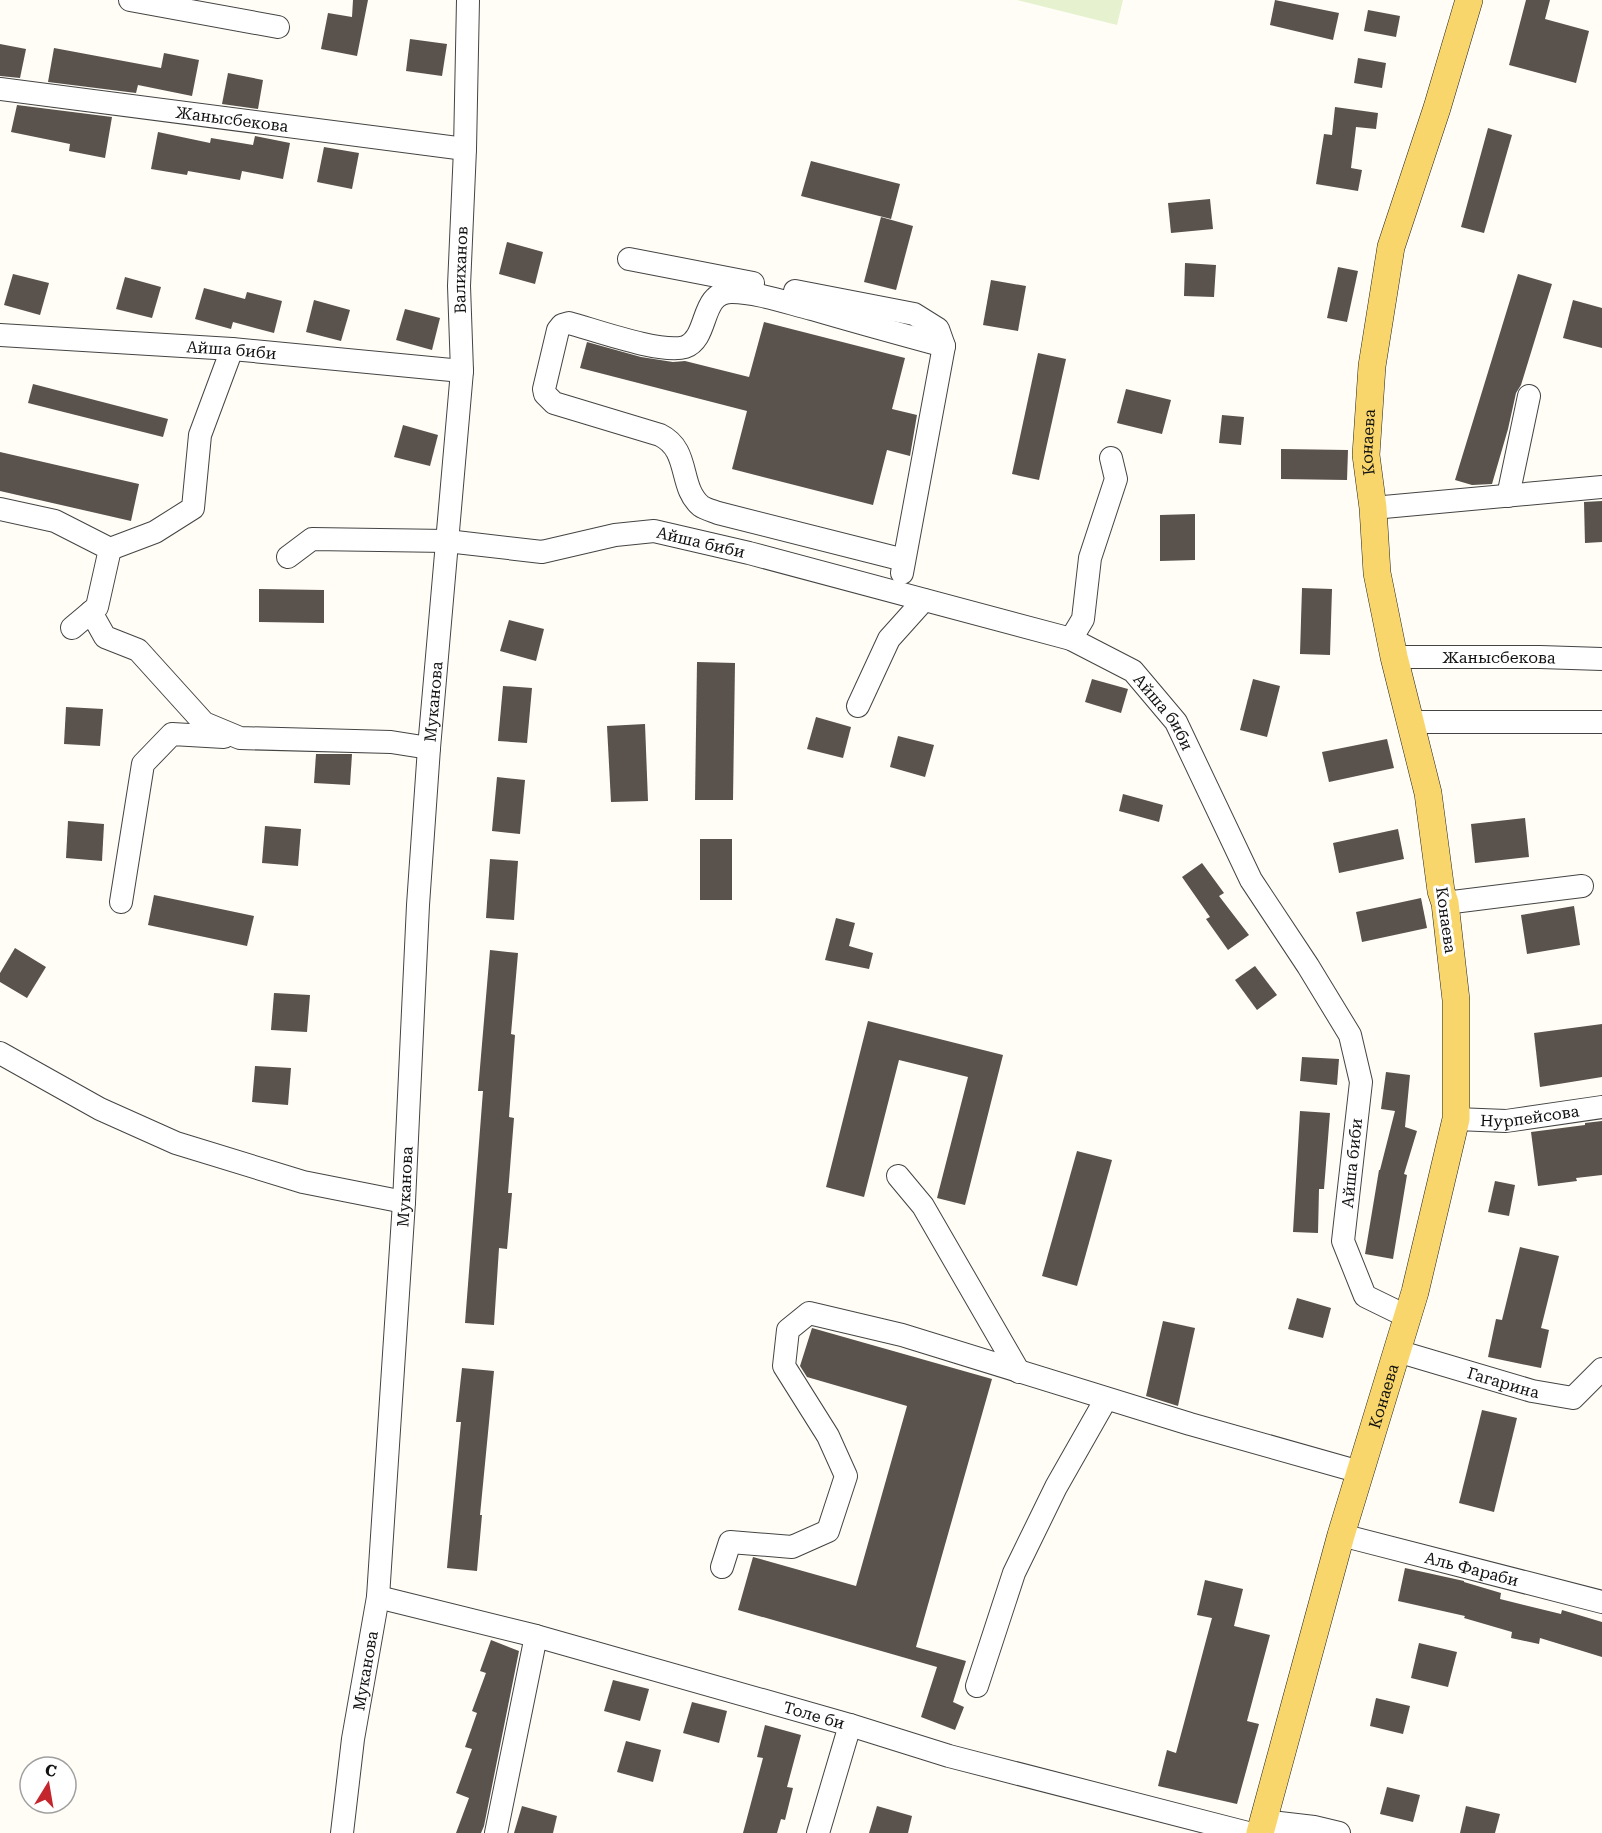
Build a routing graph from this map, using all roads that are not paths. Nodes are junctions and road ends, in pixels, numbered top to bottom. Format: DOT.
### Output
graph roads {
  1 [pos="130,0"];
  2 [pos="468,0"];
  3 [pos="1469,0"];
  4 [pos="278,27"];
  5 [pos="0,90"];
  6 [pos="465,149"];
  7 [pos="629,259"];
  8 [pos="0,335"];
  9 [pos="944,346"];
  10 [pos="232,350"];
  11 [pos="462,371"];
  12 [pos="1529,396"];
  13 [pos="1111,458"];
  14 [pos="1602,488"];
  15 [pos="1508,496"];
  16 [pos="1373,508"];
  17 [pos="0,509"];
  18 [pos="447,541"];
  19 [pos="110,549"];
  20 [pos="288,557"];
  21 [pos="904,560"];
  22 [pos="898,592"];
  23 [pos="924,600"];
  24 [pos="91,612"];
  25 [pos="72,628"];
  26 [pos="1071,639"];
  27 [pos="1394,657"];
  28 [pos="1602,659"];
  29 [pos="858,706"];
  30 [pos="1412,722"];
  31 [pos="1602,722"];
  32 [pos="240,738"];
  33 [pos="429,748"];
  34 [pos="1582,886"];
  35 [pos="121,902"];
  36 [pos="1445,903"];
  37 [pos="0,1053"];
  38 [pos="1602,1107"];
  39 [pos="1456,1119"];
  40 [pos="898,1176"];
  41 [pos="404,1202"];
  42 [pos="1408,1317"];
  43 [pos="1397,1351"];
  44 [pos="1602,1369"];
  45 [pos="1019,1372"];
  46 [pos="1106,1399"];
  47 [pos="1360,1472"];
  48 [pos="1341,1535"];
  49 [pos="722,1567"];
  50 [pos="378,1597"];
  51 [pos="1602,1602"];
  52 [pos="536,1636"];
  53 [pos="977,1686"];
  54 [pos="850,1725"];
  55 [pos="1257,1829"];
  56 [pos="342,1833"];
  57 [pos="496,1833"];
  58 [pos="818,1833"];
  59 [pos="1339,1833"];
  1 -- 4 [label="street"];
  2 -- 6 [label="street, Валиханов"];
  3 -- 16 [label="main road, Конаева"];
  5 -- 6 [label="street, Жанысбекова"];
  6 -- 11 [label="street, Валиханов"];
  7 -- 9 [label="street"];
  8 -- 10 [label="street, Айша биби"];
  9 -- 21 [label="street"];
  9 -- 21 [label="street"];
  10 -- 11 [label="street, Айша биби"];
  10 -- 19 [label="street"];
  11 -- 18 [label="street, Валиханов"];
  12 -- 15 [label="street"];
  13 -- 26 [label="street"];
  14 -- 15 [label="street"];
  15 -- 16 [label="street"];
  16 -- 27 [label="main road, Конаева"];
  17 -- 19 [label="street"];
  18 -- 20 [label="street, Айша биби"];
  18 -- 22 [label="street, Айша биби"];
  18 -- 33 [label="street, Муканова"];
  19 -- 24 [label="street"];
  21 -- 22 [label="street"];
  22 -- 23 [label="street, Айша биби"];
  23 -- 26 [label="street, Айша биби"];
  23 -- 29 [label="street"];
  24 -- 25 [label="street"];
  24 -- 32 [label="street"];
  26 -- 42 [label="street, Айша биби"];
  27 -- 28 [label="street, Жанысбекова"];
  27 -- 30 [label="main road, Конаева"];
  30 -- 31 [label="street"];
  30 -- 36 [label="main road, Конаева"];
  32 -- 33 [label="street"];
  32 -- 35 [label="street"];
  33 -- 41 [label="street, Муканова"];
  34 -- 36 [label="street"];
  36 -- 39 [label="main road, Конаева"];
  37 -- 41 [label="street"];
  38 -- 39 [label="street, Нурпейсова"];
  39 -- 42 [label="main road, Конаева"];
  40 -- 45 [label="street"];
  41 -- 50 [label="street, Муканова"];
  42 -- 43 [label="main road, Конаева"];
  43 -- 44 [label="street, Гагарина"];
  43 -- 47 [label="main road, Конаева"];
  45 -- 46 [label="street"];
  45 -- 49 [label="street"];
  46 -- 47 [label="street"];
  46 -- 53 [label="street"];
  47 -- 48 [label="main road, Конаева"];
  48 -- 51 [label="street, Аль Фараби"];
  48 -- 55 [label="main road, Конаева"];
  50 -- 52 [label="street, Толе би"];
  50 -- 56 [label="street, Муканова"];
  52 -- 54 [label="street, Толе би"];
  52 -- 57 [label="street"];
  54 -- 55 [label="street, Толе би"];
  54 -- 58 [label="street"];
  55 -- 59 [label="street, Толе би"];
}
